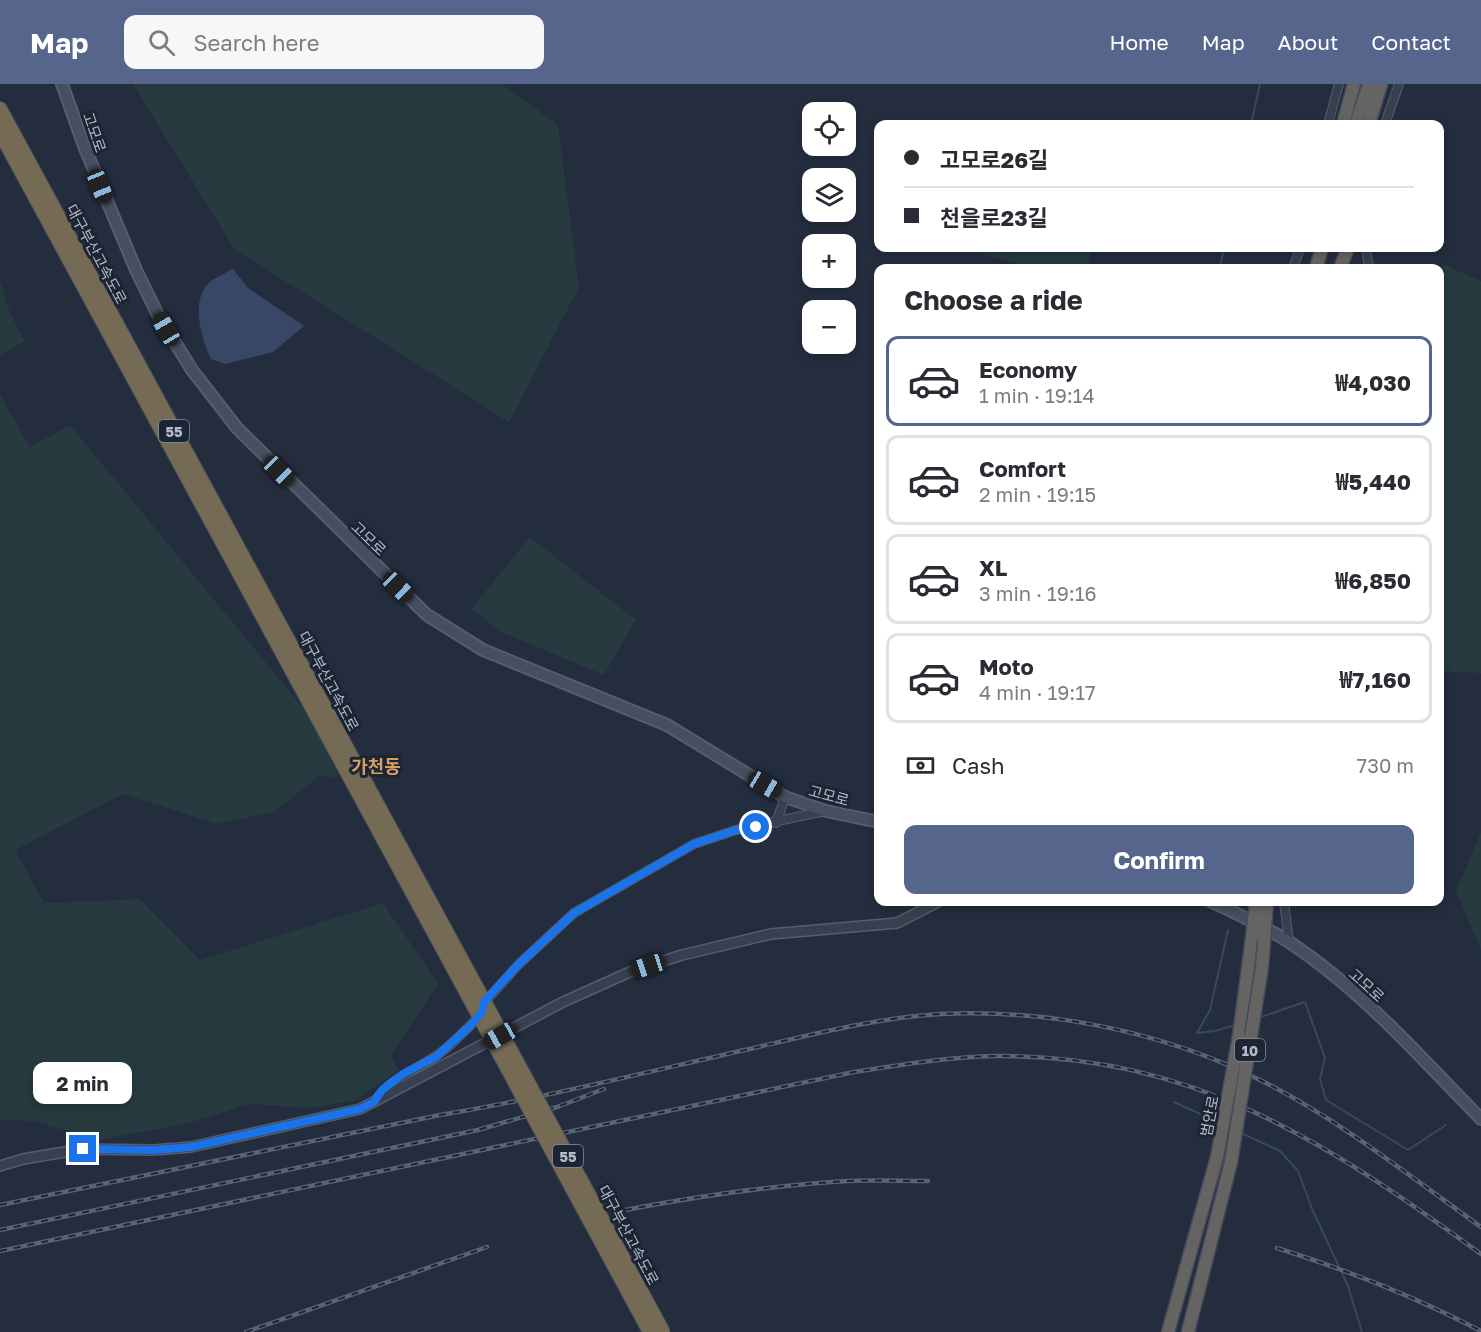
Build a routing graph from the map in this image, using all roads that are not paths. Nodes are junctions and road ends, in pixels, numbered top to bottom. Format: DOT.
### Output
graph roads {
  1 [pos="62,84"];
  2 [pos="1339,84"];
  3 [pos="1354,84"];
  4 [pos="1369,84"];
  5 [pos="1381,84"];
  6 [pos="1399,84"];
  7 [pos="1404,84"];
  8 [pos="0,109"];
  9 [pos="1329,120"];
  10 [pos="1344,120"];
  11 [pos="1357,120"];
  12 [pos="1370,120"];
  13 [pos="1386,120"];
  14 [pos="1391,120"];
  15 [pos="0,132"];
  16 [pos="344,754"];
  17 [pos="785,797"];
  18 [pos="826,811"];
  19 [pos="874,821"];
  20 [pos="776,823"];
  21 [pos="930,906"];
  22 [pos="1221,906"];
  23 [pos="1255,906"];
  24 [pos="1267,906"];
  25 [pos="1284,906"];
  26 [pos="1289,942"];
  27 [pos="467,983"];
  28 [pos="374,1102"];
  29 [pos="1480,1116"];
  30 [pos="0,1166"];
  31 [pos="650,1332"];
  32 [pos="663,1332"];
  33 [pos="1168,1332"];
  34 [pos="1188,1332"];
  1 -- 17 [label="main road, 고모로"];
  2 -- 9 [label="street"];
  3 -- 10 [label="highway"];
  4 -- 11 [label="highway"];
  5 -- 12 [label="highway"];
  6 -- 13 [label="street"];
  7 -- 14 [label="street"];
  8 -- 16 [label="highway, 대구부산고속도로 / 55"];
  15 -- 16 [label="highway, 대구부산고속도로 / 55"];
  16 -- 27 [label="highway, 대구부산고속도로 / 55"];
  17 -- 18 [label="main road, 고모로"];
  17 -- 20 [label="street"];
  18 -- 19 [label="main road, 고모로"];
  18 -- 20 [label="street"];
  20 -- 28 [label="street"];
  21 -- 28 [label="street"];
  22 -- 26 [label="main road, 고모로"];
  23 -- 33 [label="highway, 범안로 / 10, bridge"];
  24 -- 34 [label="highway, 범안로 / 10, bridge"];
  25 -- 26 [label="street"];
  26 -- 29 [label="main road, 고모로"];
  27 -- 31 [label="highway, 대구부산고속도로 / 55, bridge"];
  27 -- 32 [label="highway, 대구부산고속도로 / 55, bridge"];
  28 -- 30 [label="street"];
}
